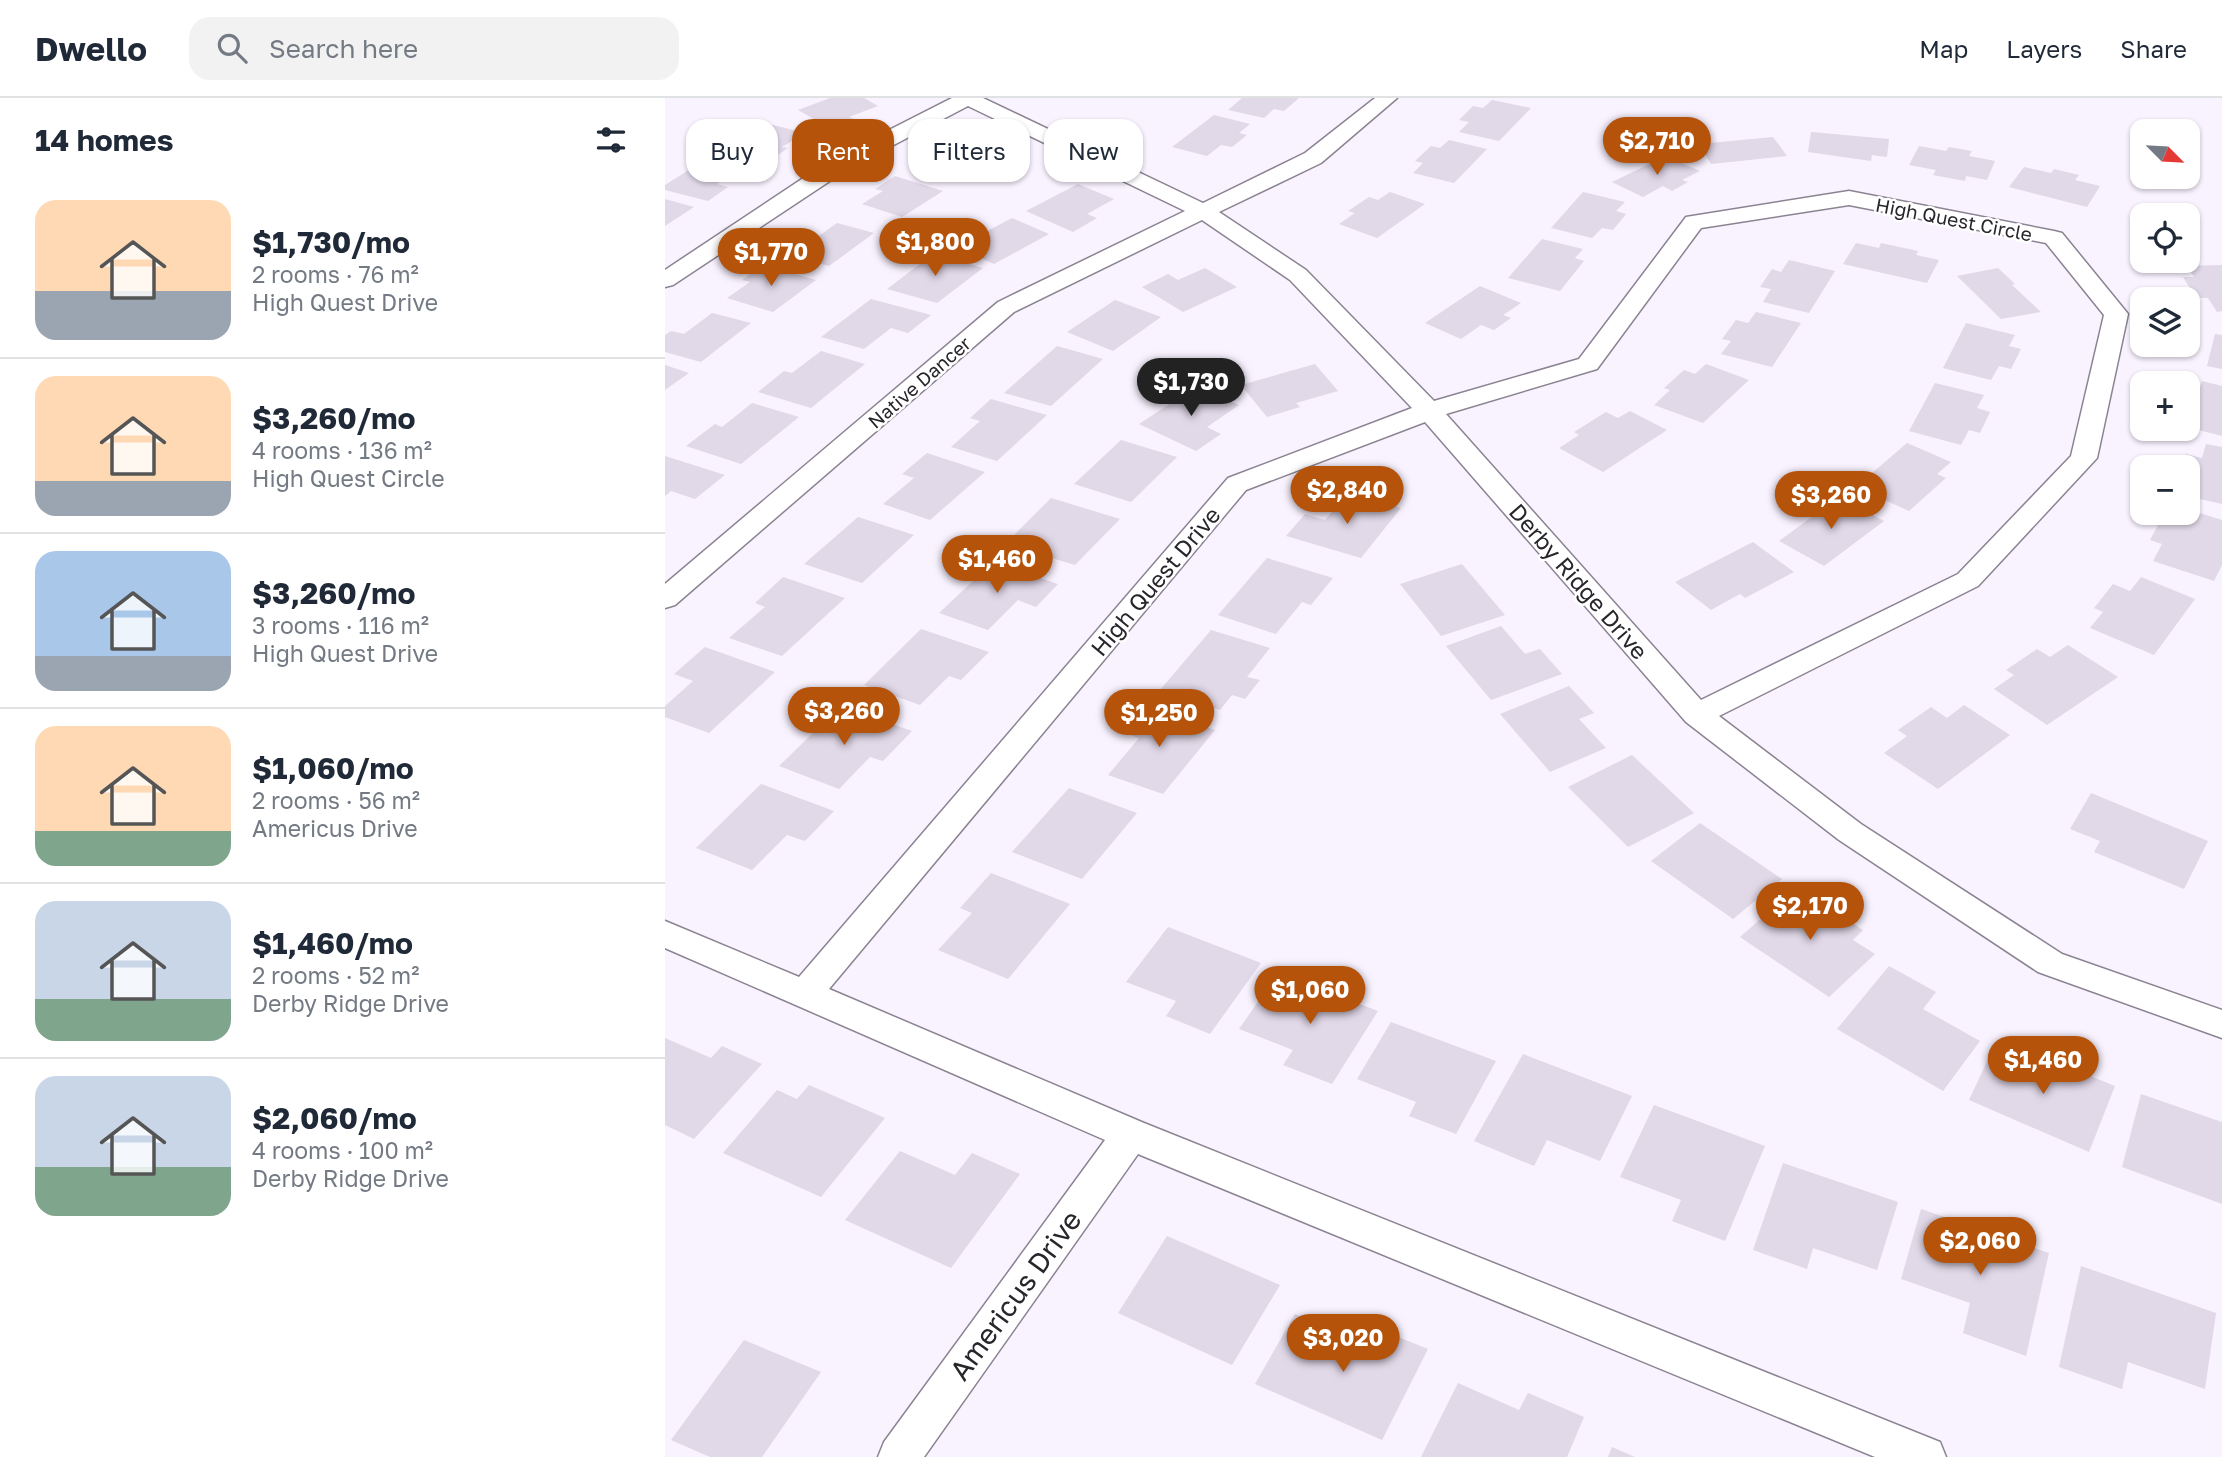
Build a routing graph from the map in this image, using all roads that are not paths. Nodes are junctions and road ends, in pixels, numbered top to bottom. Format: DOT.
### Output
graph roads {
  1 [pos="967,98"];
  2 [pos="1387,98"];
  3 [pos="1204,212"];
  4 [pos="665,280"];
  5 [pos="1429,411"];
  6 [pos="665,599"];
  7 [pos="1697,715"];
  8 [pos="665,934"];
  9 [pos="805,995"];
  10 [pos="2222,1024"];
  11 [pos="1131,1134"];
  12 [pos="899,1457"];
  13 [pos="1925,1457"];
  1 -- 3 [label="street, Derby Ridge Drive"];
  1 -- 4 [label="street"];
  2 -- 3 [label="street, Native Dancer"];
  3 -- 5 [label="street, Derby Ridge Drive"];
  3 -- 6 [label="street, Native Dancer"];
  5 -- 7 [label="street, Derby Ridge Drive"];
  5 -- 7 [label="street, High Quest Circle"];
  5 -- 9 [label="street, High Quest Drive"];
  7 -- 10 [label="street, Derby Ridge Drive"];
  8 -- 9 [label="street"];
  9 -- 11 [label="street"];
  11 -- 12 [label="street, Americus Drive"];
  11 -- 13 [label="street"];
}
